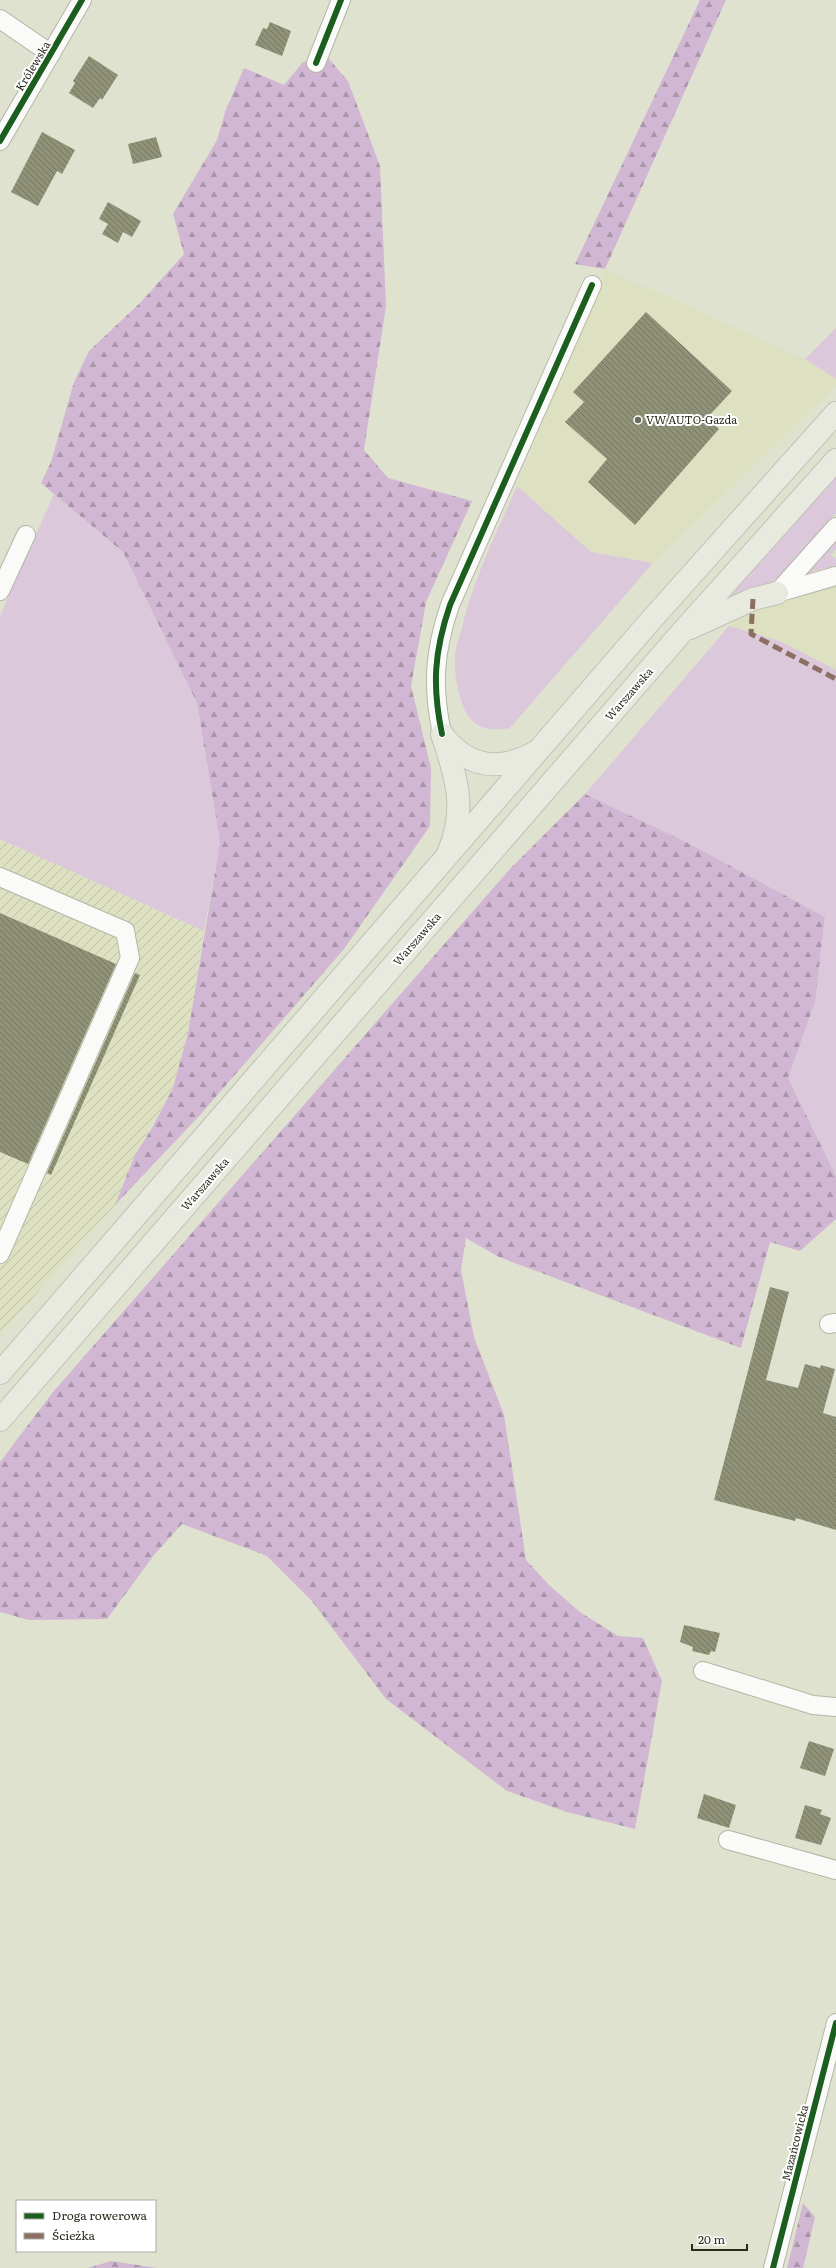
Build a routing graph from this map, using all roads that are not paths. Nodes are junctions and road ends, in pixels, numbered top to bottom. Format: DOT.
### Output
graph roads {
  1 [pos="82,0"];
  2 [pos="342,0"];
  3 [pos="0,19"];
  4 [pos="52,54"];
  5 [pos="316,63"];
  6 [pos="0,141"];
  7 [pos="592,285"];
  8 [pos="836,413"];
  9 [pos="836,460"];
  10 [pos="836,526"];
  11 [pos="26,535"];
  12 [pos="836,576"];
  13 [pos="0,591"];
  14 [pos="776,594"];
  15 [pos="682,632"];
  16 [pos="442,734"];
  17 [pos="548,740"];
  18 [pos="446,858"];
  19 [pos="0,877"];
  20 [pos="0,1254"];
  21 [pos="0,1373"];
  22 [pos="0,1420"];
  23 [pos="704,1671"];
  24 [pos="836,1707"];
  25 [pos="728,1840"];
  26 [pos="836,1870"];
  27 [pos="836,2023"];
  28 [pos="773,2268"];
  1 -- 4 [label="street, Królewska"];
  2 -- 5 [label="street"];
  3 -- 4 [label="street"];
  4 -- 6 [label="street, Królewska"];
  7 -- 16 [label="street"];
  8 -- 17 [label="main road"];
  9 -- 15 [label="main road, Warszawska"];
  10 -- 14 [label="street"];
  11 -- 13 [label="street"];
  12 -- 14 [label="street"];
  14 -- 15 [label="main road"];
  15 -- 22 [label="main road, Warszawska"];
  16 -- 17 [label="main road"];
  16 -- 18 [label="main road"];
  17 -- 18 [label="main road"];
  18 -- 21 [label="main road"];
  19 -- 20 [label="street"];
  23 -- 24 [label="street"];
  25 -- 26 [label="street"];
  27 -- 28 [label="street, Mazańcowicka"];
}
